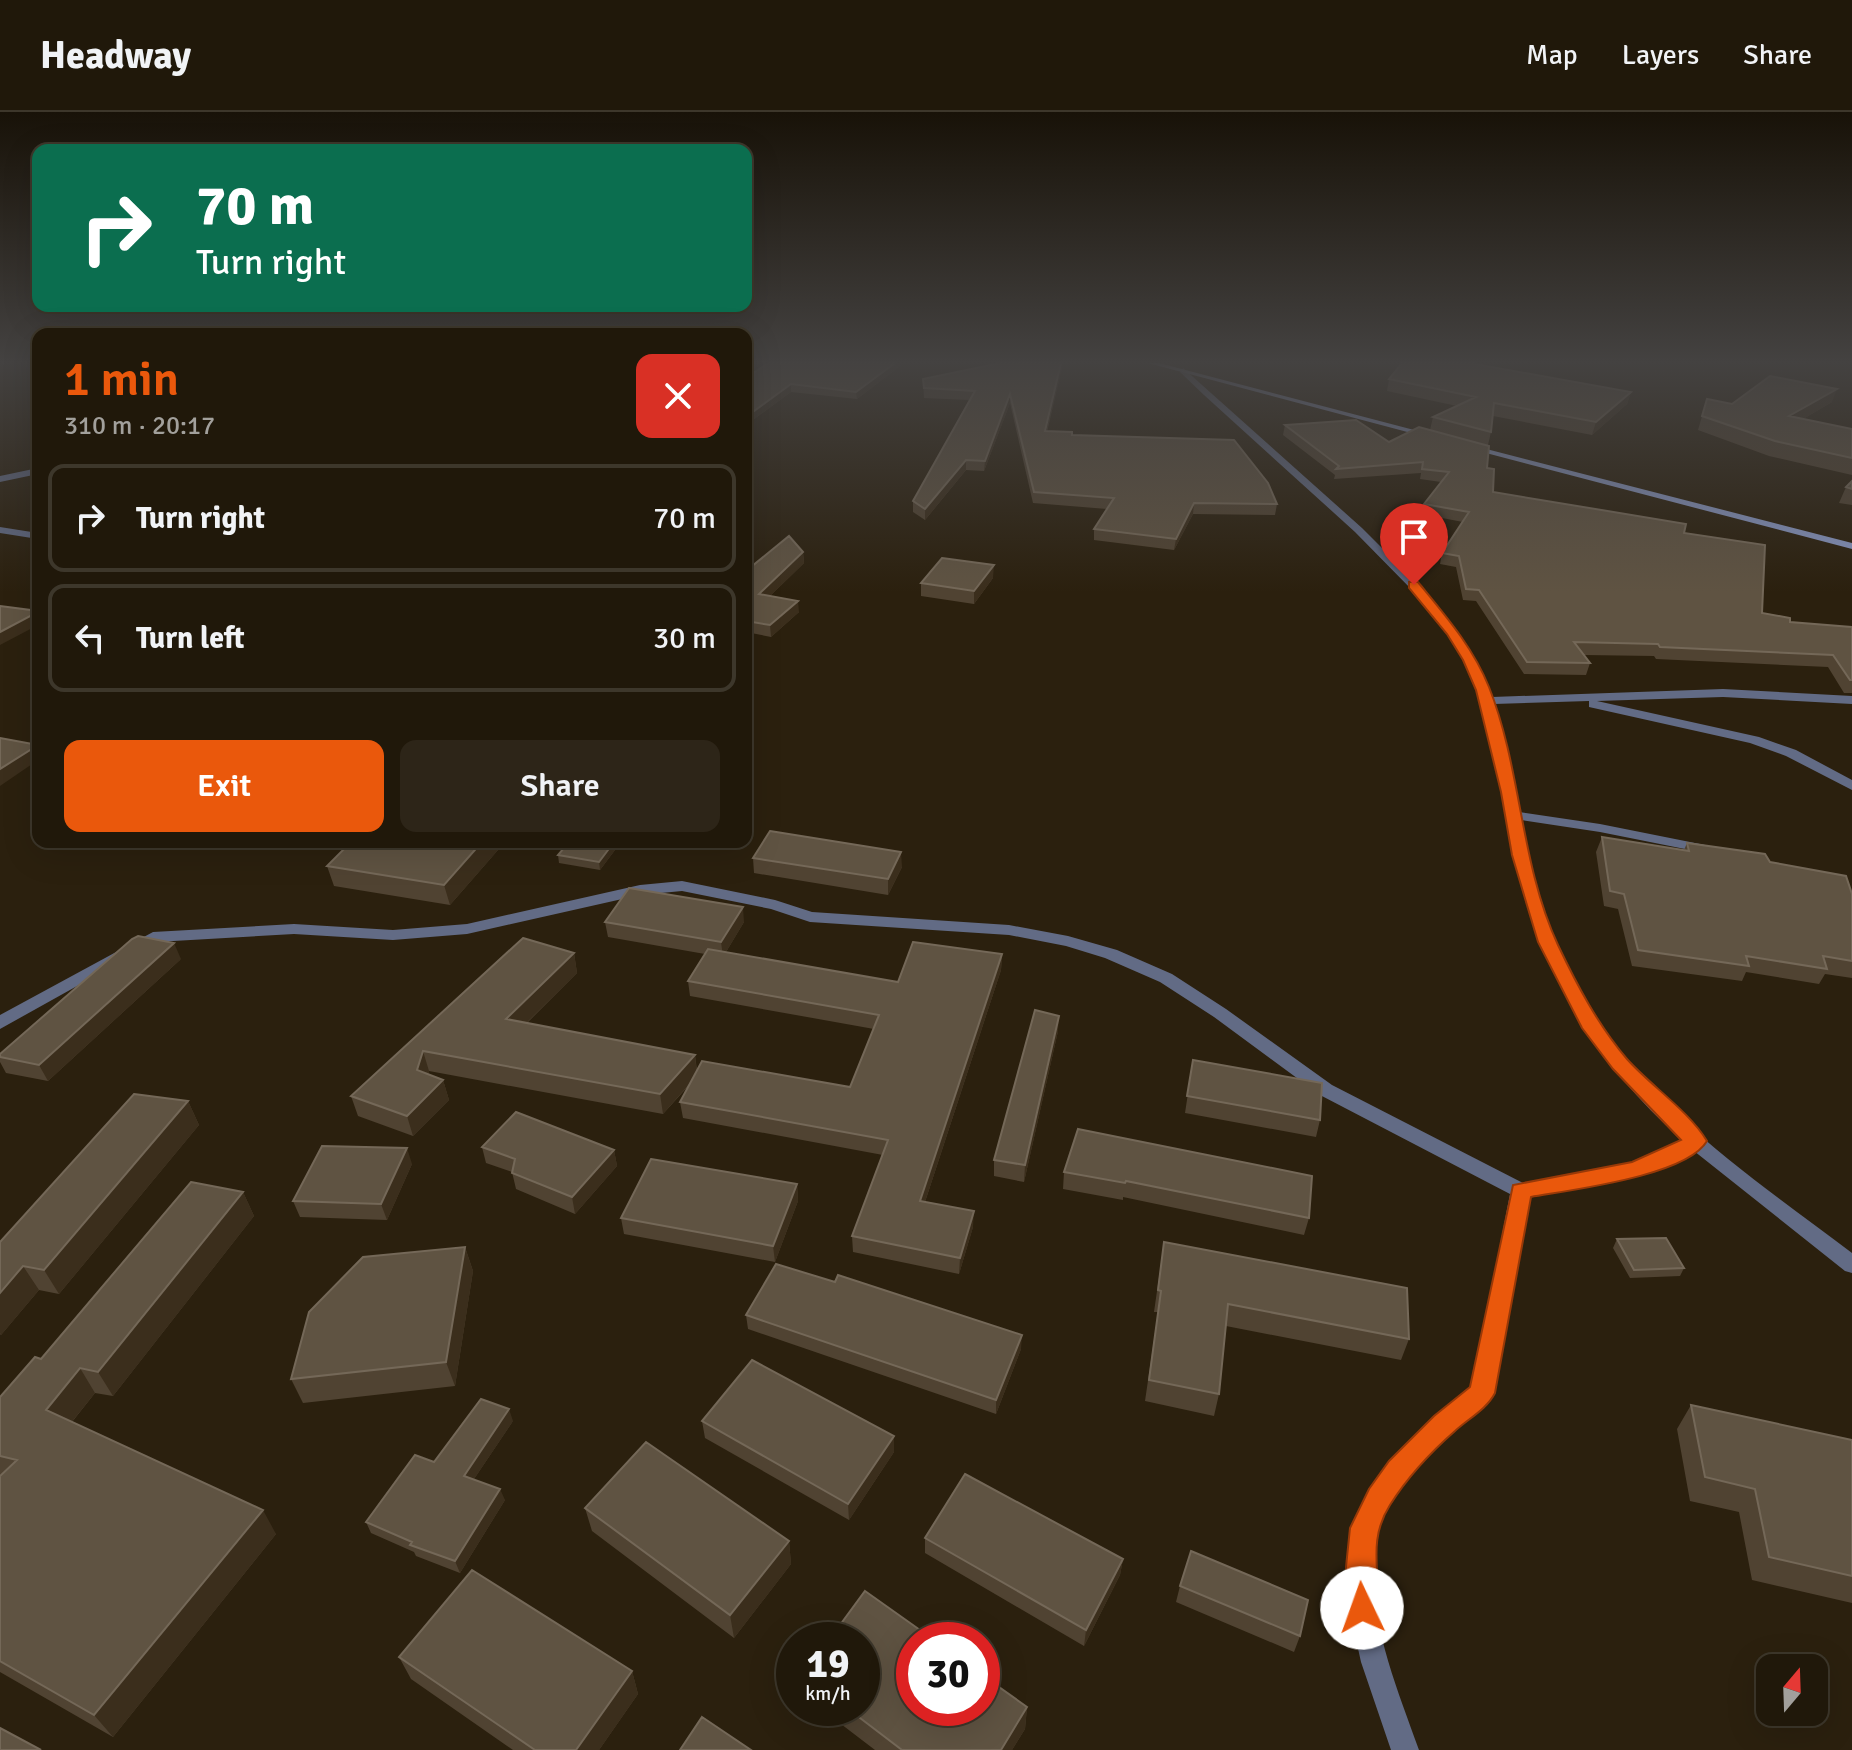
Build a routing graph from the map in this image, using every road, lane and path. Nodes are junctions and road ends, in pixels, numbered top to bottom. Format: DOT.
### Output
graph roads {
  1 [pos="1257,439"];
  2 [pos="1457,442"];
  3 [pos="32,472"];
  4 [pos="0,479"];
  5 [pos="0,530"];
  6 [pos="32,535"];
  7 [pos="1852,546"];
  8 [pos="1568,698"];
  9 [pos="1852,700"];
  10 [pos="1486,701"];
  11 [pos="1852,786"];
  12 [pos="1514,815"];
  13 [pos="1722,853"];
  14 [pos="0,1023"];
  15 [pos="1696,1141"];
  16 [pos="1521,1191"];
  17 [pos="1852,1265"];
  18 [pos="1405,1750"];
  1 -- 10 [label="street"];
  2 -- 7 [label="main road"];
  3 -- 4 [label="street"];
  5 -- 6 [label="street"];
  8 -- 9 [label="street"];
  8 -- 10 [label="street"];
  8 -- 11 [label="street"];
  10 -- 12 [label="street"];
  12 -- 13 [label="street"];
  12 -- 15 [label="street"];
  14 -- 16 [label="street"];
  15 -- 16 [label="street"];
  15 -- 17 [label="street"];
  16 -- 18 [label="street"];
}
